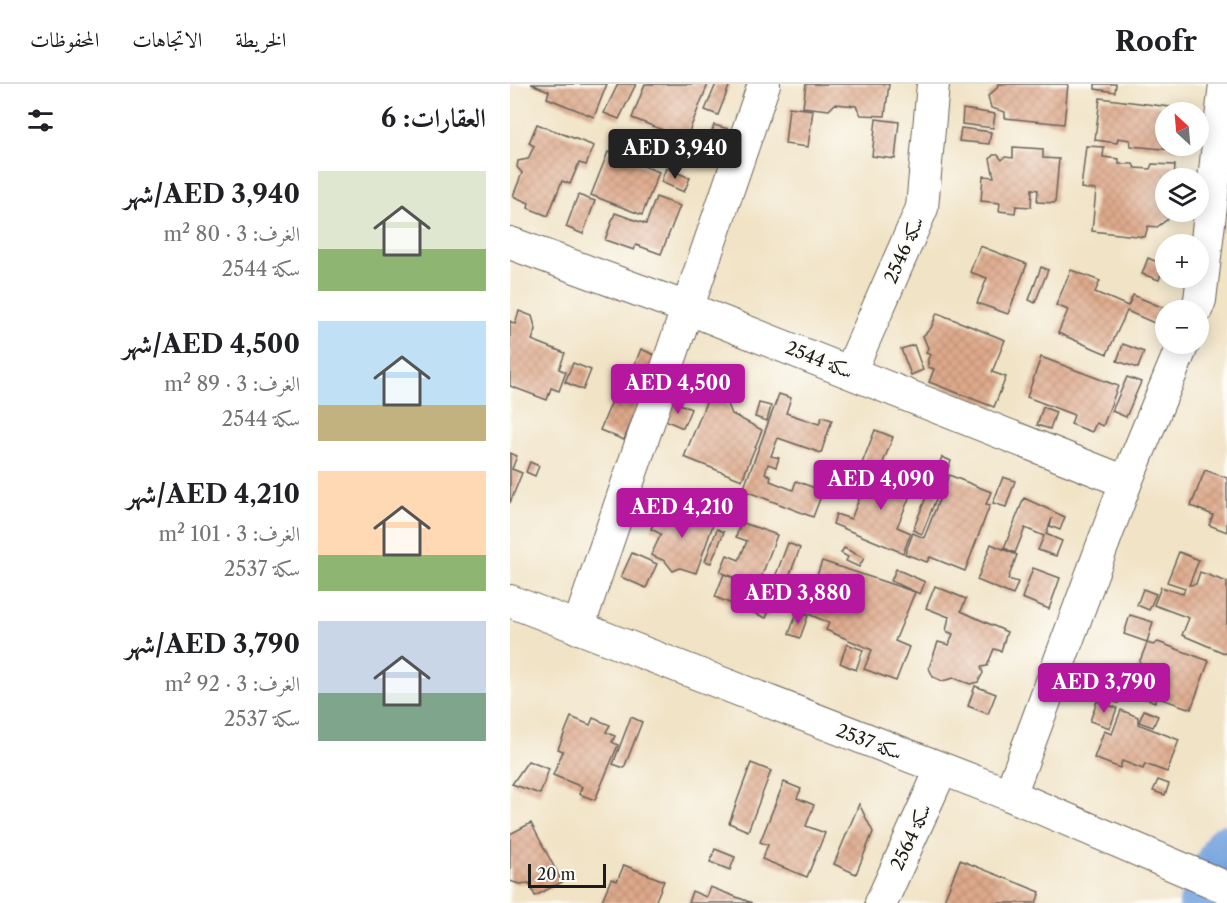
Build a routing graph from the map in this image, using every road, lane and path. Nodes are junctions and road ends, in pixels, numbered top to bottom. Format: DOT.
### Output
graph roads {
  1 [pos="764,84"];
  2 [pos="933,84"];
  3 [pos="1225,84"];
  4 [pos="510,243"];
  5 [pos="1200,300"];
  6 [pos="687,308"];
  7 [pos="1179,354"];
  8 [pos="850,372"];
  9 [pos="1126,482"];
  10 [pos="510,600"];
  11 [pos="578,628"];
  12 [pos="941,770"];
  13 [pos="1010,795"];
  14 [pos="1227,888"];
  15 [pos="881,903"];
  1 -- 6 [label="street"];
  2 -- 8 [label="street, سكة 2546"];
  3 -- 5 [label="street"];
  4 -- 6 [label="street, سكة 2544"];
  6 -- 8 [label="street, سكة 2544"];
  6 -- 11 [label="street"];
  7 -- 9 [label="street"];
  8 -- 9 [label="street, سكة 2544"];
  9 -- 13 [label="street"];
  10 -- 11 [label="street, سكة 2537"];
  11 -- 12 [label="street, سكة 2537"];
  12 -- 13 [label="street, سكة 2537"];
  12 -- 15 [label="street, سكة 2564"];
  13 -- 14 [label="street, سكة 2537"];
}
